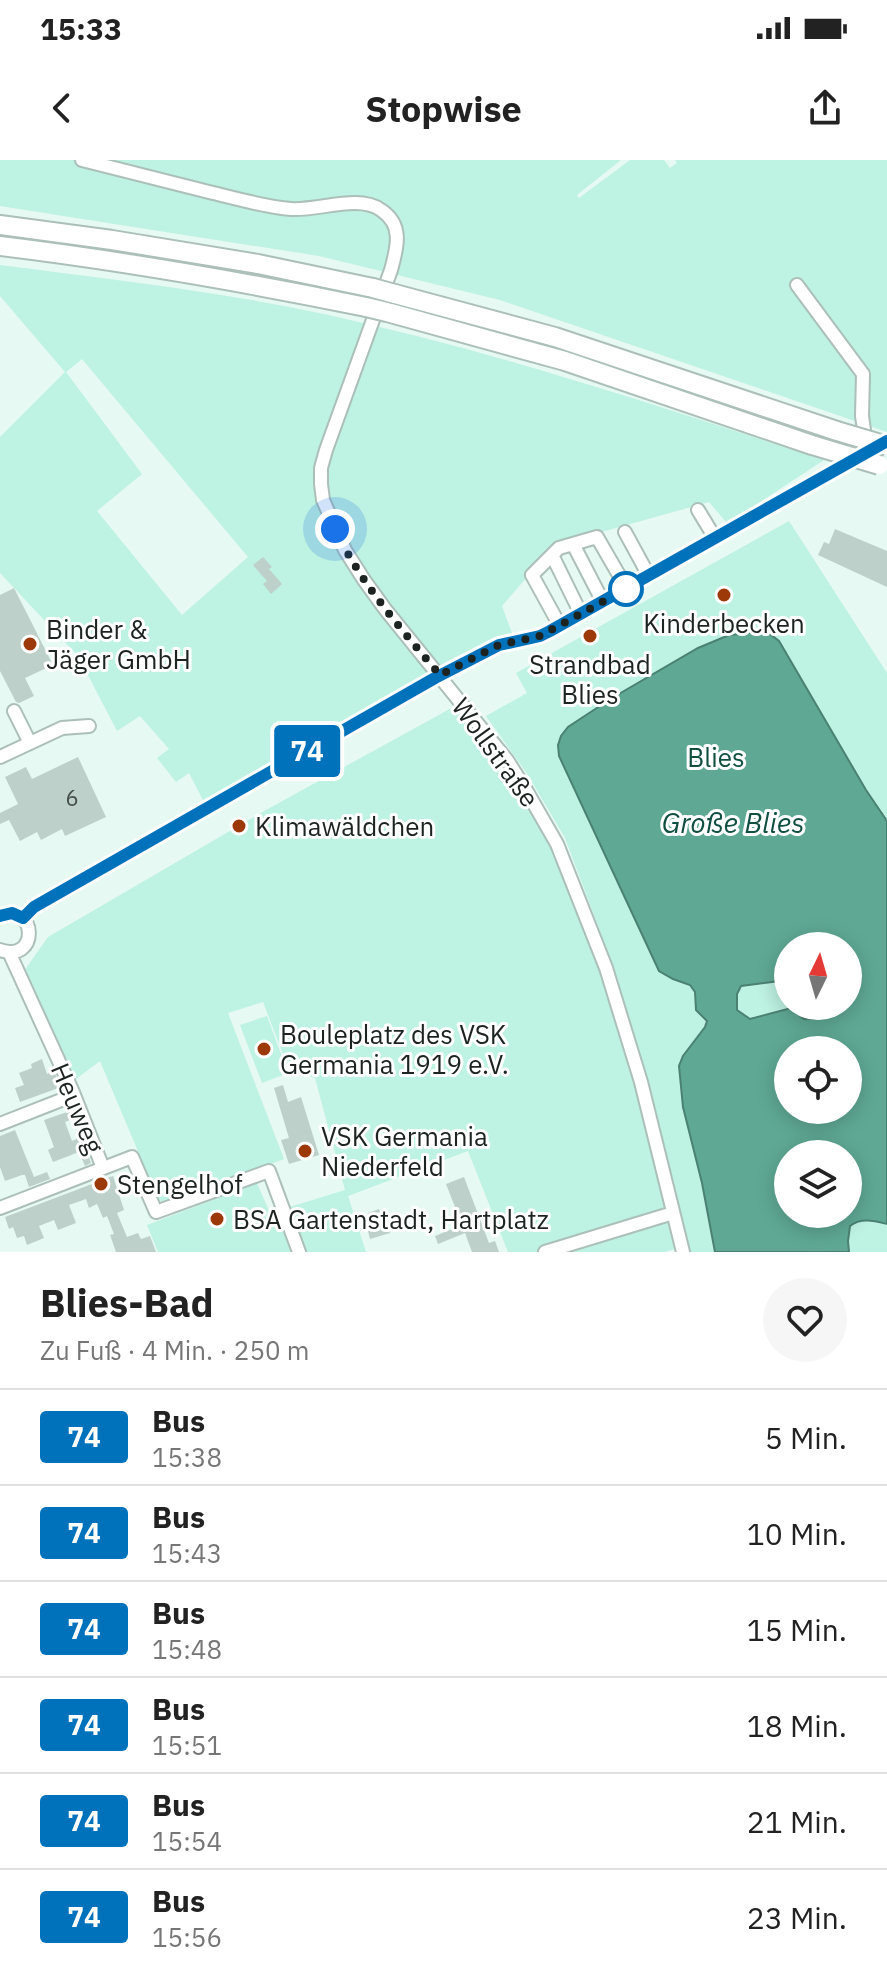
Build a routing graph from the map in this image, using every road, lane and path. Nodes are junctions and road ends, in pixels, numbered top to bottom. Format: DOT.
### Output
graph roads {
  1 [pos="82,160"];
  2 [pos="0,225"];
  3 [pos="4,246"];
  4 [pos="797,285"];
  5 [pos="882,454"];
  6 [pos="698,510"];
  7 [pos="625,532"];
  8 [pos="715,538"];
  9 [pos="573,544"];
  10 [pos="552,555"];
  11 [pos="649,576"];
  12 [pos="627,589"];
  13 [pos="603,602"];
  14 [pos="581,614"];
  15 [pos="560,626"];
  16 [pos="440,675"];
  17 [pos="14,711"];
  18 [pos="89,726"];
  19 [pos="30,743"];
  20 [pos="0,757"];
  21 [pos="0,916"];
  22 [pos="23,918"];
  23 [pos="4,951"];
  24 [pos="74,1095"];
  25 [pos="0,1124"];
  26 [pos="103,1168"];
  27 [pos="0,1208"];
  28 [pos="673,1213"];
  29 [pos="299,1252"];
  30 [pos="545,1252"];
  31 [pos="683,1252"];
  1 -- 16 [label="street, Wollstraße"];
  2 -- 5 [label="highway, bridge"];
  3 -- 5 [label="highway, bridge"];
  4 -- 5 [label="street"];
  5 -- 8 [label="street"];
  6 -- 8 [label="street"];
  7 -- 11 [label="street"];
  8 -- 11 [label="street"];
  9 -- 10 [label="street"];
  9 -- 12 [label="street"];
  9 -- 13 [label="street"];
  10 -- 14 [label="street"];
  10 -- 15 [label="street"];
  11 -- 12 [label="street"];
  12 -- 13 [label="street"];
  13 -- 14 [label="street"];
  14 -- 15 [label="street"];
  15 -- 16 [label="street"];
  16 -- 22 [label="street"];
  16 -- 28 [label="street, Wollstraße"];
  17 -- 19 [label="street"];
  18 -- 19 [label="street"];
  19 -- 20 [label="street"];
  21 -- 22 [label="street"];
  22 -- 23 [label="street"];
  23 -- 24 [label="street, Heuweg"];
  24 -- 25 [label="street"];
  24 -- 26 [label="street, Heuweg"];
  26 -- 27 [label="street"];
  26 -- 29 [label="street, Heuweg"];
  28 -- 30 [label="street"];
  28 -- 31 [label="street, Wollstraße"];
}
